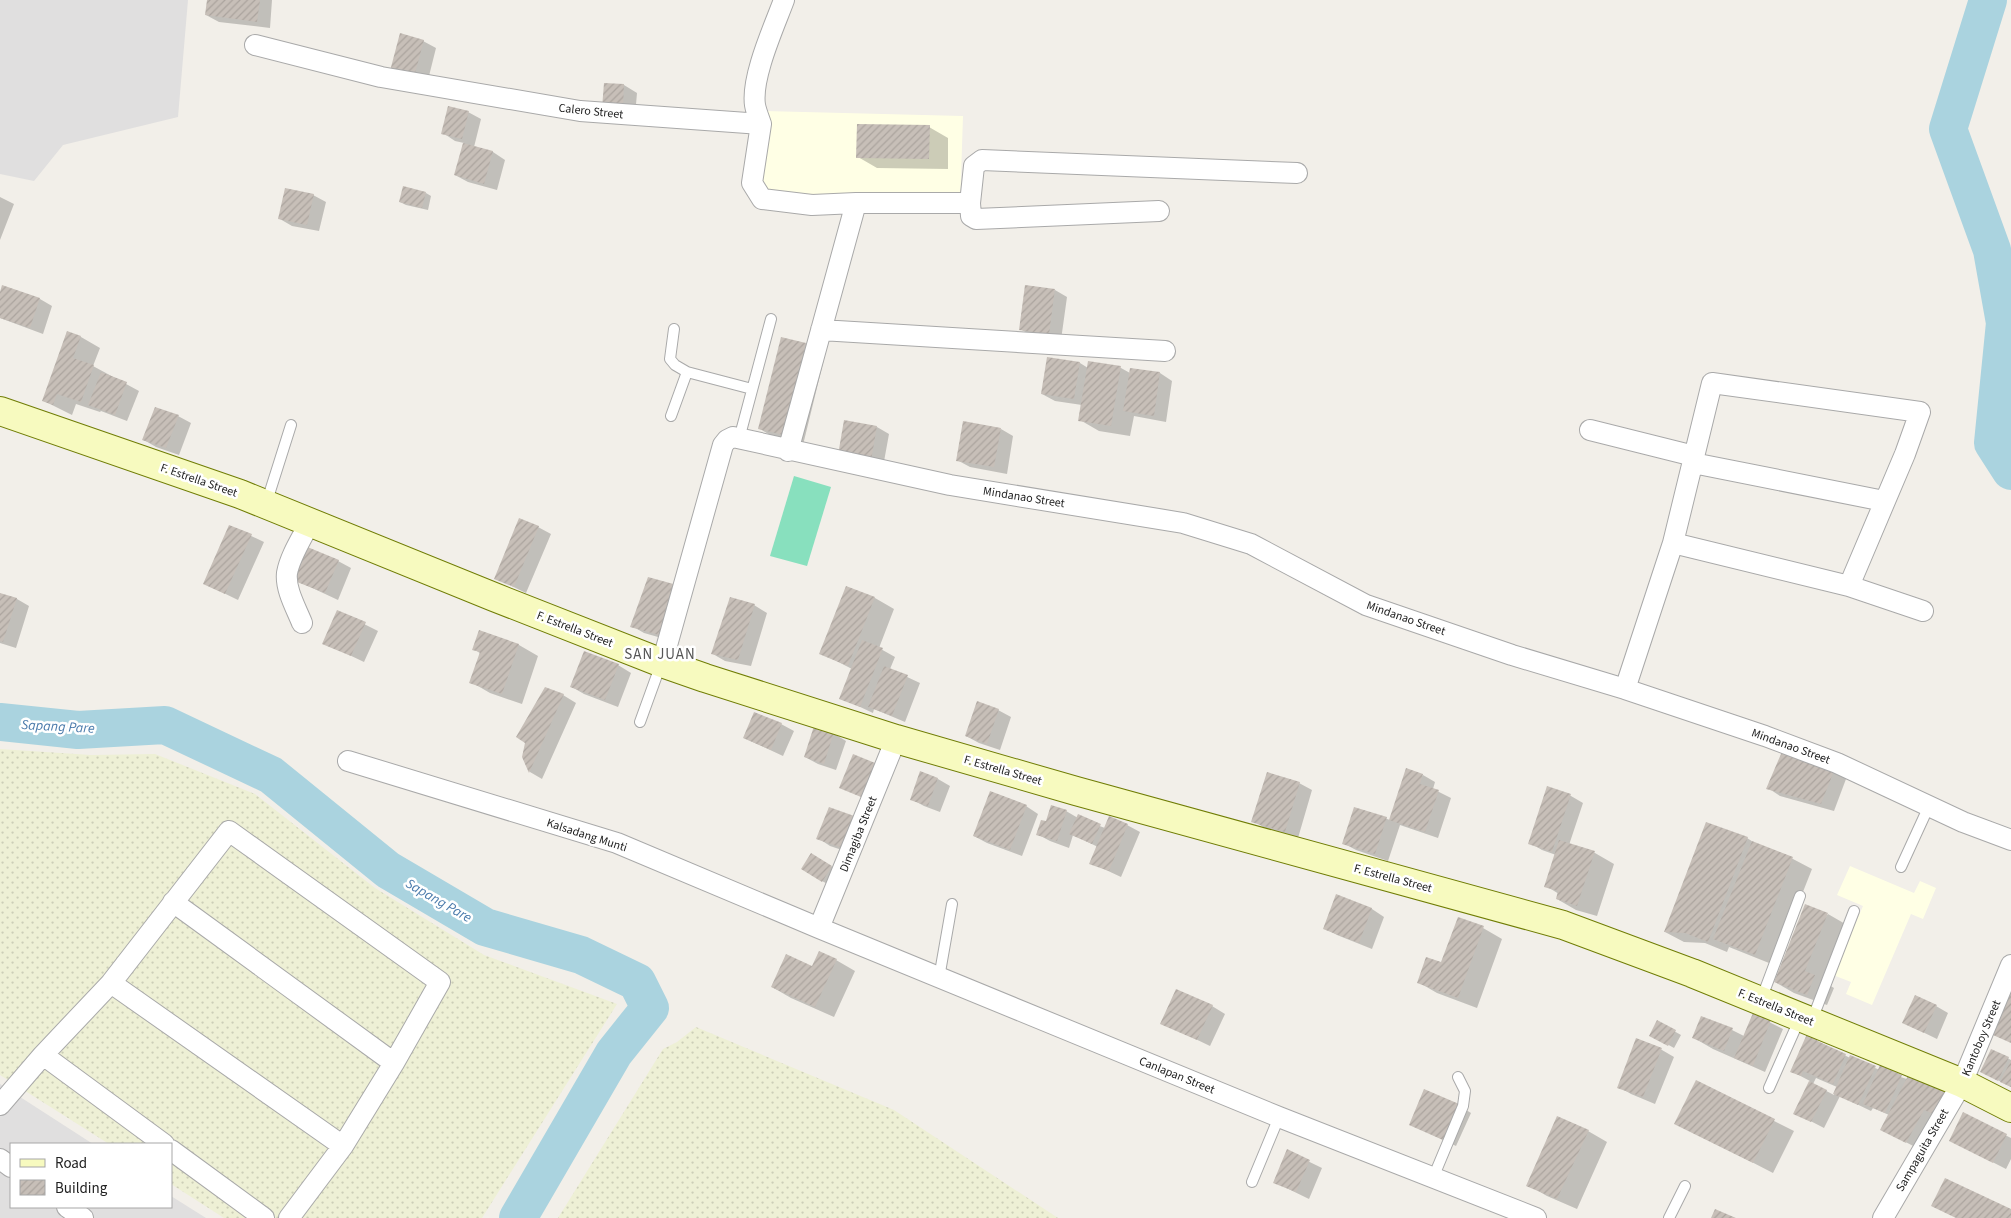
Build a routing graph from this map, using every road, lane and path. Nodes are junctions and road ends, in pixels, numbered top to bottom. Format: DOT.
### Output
graph roads {
  1 [pos="784,0"];
  2 [pos="255,45"];
  3 [pos="761,124"];
  4 [pos="1297,174"];
  5 [pos="856,202"];
  6 [pos="970,204"];
  7 [pos="1159,211"];
  8 [pos="771,319"];
  9 [pos="674,329"];
  10 [pos="821,330"];
  11 [pos="1165,351"];
  12 [pos="687,372"];
  13 [pos="752,389"];
  14 [pos="0,411"];
  15 [pos="671,416"];
  16 [pos="291,425"];
  17 [pos="1590,430"];
  18 [pos="739,439"];
  19 [pos="788,451"];
  20 [pos="1694,459"];
  21 [pos="1884,501"];
  22 [pos="266,505"];
  23 [pos="310,522"];
  24 [pos="1673,543"];
  25 [pos="1849,586"];
  26 [pos="1923,610"];
  27 [pos="302,623"];
  28 [pos="662,663"];
  29 [pos="1625,689"];
  30 [pos="640,722"];
  31 [pos="896,739"];
  32 [pos="348,761"];
  33 [pos="1929,806"];
  34 [pos="2011,840"];
  35 [pos="1901,866"];
  36 [pos="1800,896"];
  37 [pos="173,902"];
  38 [pos="952,904"];
  39 [pos="1854,911"];
  40 [pos="819,928"];
  41 [pos="2011,965"];
  42 [pos="939,978"];
  43 [pos="111,983"];
  44 [pos="1760,1001"];
  45 [pos="1806,1020"];
  46 [pos="43,1055"];
  47 [pos="394,1063"];
  48 [pos="1458,1077"];
  49 [pos="1962,1083"];
  50 [pos="1769,1088"];
  51 [pos="0,1105"];
  52 [pos="2011,1108"];
  53 [pos="1279,1117"];
  54 [pos="163,1143"];
  55 [pos="343,1146"];
  56 [pos="172,1151"];
  57 [pos="1433,1178"];
  58 [pos="1252,1182"];
  59 [pos="1685,1186"];
  60 [pos="68,1208"];
  61 [pos="1532,1217"];
  62 [pos="82,1218"];
  63 [pos="264,1218"];
  64 [pos="289,1218"];
  65 [pos="1670,1218"];
  66 [pos="1883,1218"];
  1 -- 3 [label="street"];
  2 -- 3 [label="street, Calero Street"];
  3 -- 5 [label="street"];
  4 -- 6 [label="street"];
  5 -- 6 [label="street"];
  5 -- 10 [label="street"];
  6 -- 7 [label="street"];
  8 -- 13 [label="lane"];
  9 -- 12 [label="lane"];
  10 -- 11 [label="street"];
  10 -- 19 [label="street"];
  12 -- 13 [label="lane"];
  12 -- 15 [label="lane"];
  13 -- 18 [label="lane"];
  14 -- 22 [label="main road, F. Estrella Street"];
  16 -- 22 [label="lane"];
  17 -- 20 [label="street"];
  18 -- 19 [label="street, Mindanao Street"];
  18 -- 28 [label="street"];
  19 -- 29 [label="street, Mindanao Street"];
  20 -- 21 [label="street"];
  20 -- 21 [label="street"];
  20 -- 24 [label="street"];
  21 -- 25 [label="street"];
  22 -- 23 [label="main road, F. Estrella Street"];
  23 -- 27 [label="street"];
  23 -- 28 [label="main road, F. Estrella Street"];
  24 -- 25 [label="street"];
  24 -- 29 [label="street"];
  25 -- 26 [label="street"];
  28 -- 30 [label="lane"];
  28 -- 31 [label="main road, F. Estrella Street"];
  29 -- 33 [label="street, Mindanao Street"];
  31 -- 40 [label="street, Dimagiba Street"];
  31 -- 44 [label="main road, F. Estrella Street"];
  32 -- 40 [label="street, Kalsadang Munti"];
  33 -- 34 [label="street, Mindanao Street"];
  33 -- 35 [label="lane"];
  36 -- 44 [label="lane"];
  37 -- 43 [label="street"];
  37 -- 47 [label="street"];
  37 -- 47 [label="street"];
  38 -- 42 [label="lane"];
  39 -- 45 [label="lane"];
  40 -- 42 [label="street, Canlapan Street"];
  41 -- 49 [label="street, Kantoboy Street"];
  42 -- 53 [label="street, Canlapan Street"];
  43 -- 46 [label="street"];
  43 -- 55 [label="street"];
  44 -- 45 [label="main road, F. Estrella Street"];
  45 -- 49 [label="main road, F. Estrella Street"];
  45 -- 50 [label="lane"];
  46 -- 51 [label="street"];
  46 -- 54 [label="street"];
  47 -- 55 [label="street"];
  48 -- 57 [label="lane"];
  49 -- 52 [label="main road, F. Estrella Street"];
  49 -- 66 [label="street, Sampaguita Street"];
  53 -- 57 [label="street, Canlapan Street"];
  53 -- 58 [label="lane"];
  55 -- 64 [label="street"];
  56 -- 63 [label="street"];
  57 -- 61 [label="street, Canlapan Street"];
  59 -- 65 [label="lane"];
  60 -- 62 [label="street"];
}
